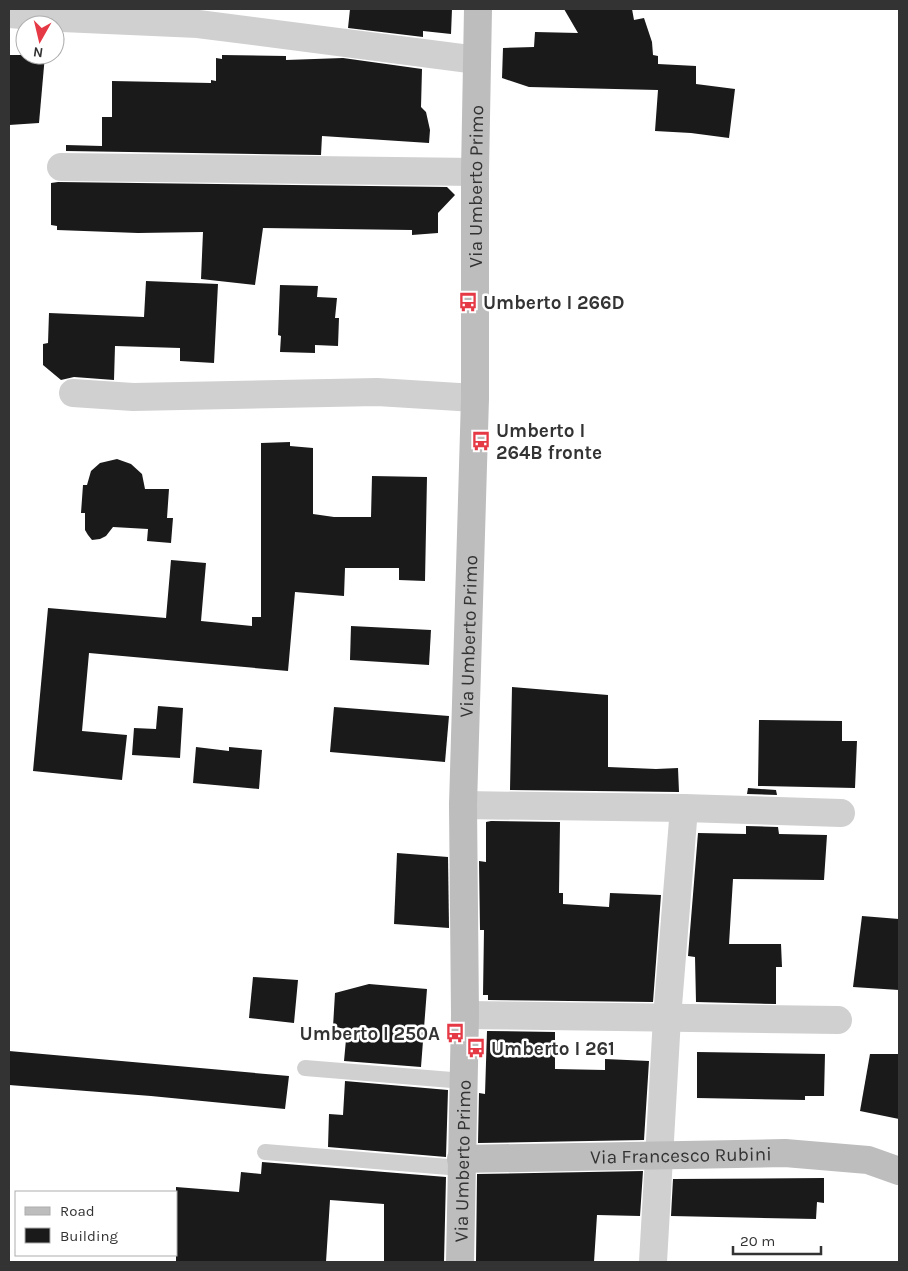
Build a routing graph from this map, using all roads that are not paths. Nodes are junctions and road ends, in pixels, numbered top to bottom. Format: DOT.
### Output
graph roads {
  1 [pos="478,9"];
  2 [pos="9,14"];
  3 [pos="477,60"];
  4 [pos="61,167"];
  5 [pos="475,172"];
  6 [pos="74,393"];
  7 [pos="475,398"];
  8 [pos="464,805"];
  9 [pos="684,808"];
  10 [pos="841,813"];
  11 [pos="465,1015"];
  12 [pos="668,1018"];
  13 [pos="838,1020"];
  14 [pos="306,1068"];
  15 [pos="464,1080"];
  16 [pos="265,1152"];
  17 [pos="660,1156"];
  18 [pos="461,1163"];
  19 [pos="899,1171"];
  20 [pos="460,1262"];
  21 [pos="652,1262"];
  1 -- 3 [label="main road, Via Umberto Primo"];
  2 -- 3 [label="street"];
  3 -- 5 [label="main road, Via Umberto Primo"];
  4 -- 5 [label="street"];
  5 -- 7 [label="main road, Via Umberto Primo"];
  6 -- 7 [label="street"];
  7 -- 8 [label="main road, Via Umberto Primo"];
  8 -- 9 [label="street"];
  8 -- 11 [label="main road, Via Umberto Primo"];
  9 -- 10 [label="street"];
  9 -- 12 [label="street"];
  11 -- 12 [label="street"];
  11 -- 15 [label="main road, Via Umberto Primo"];
  12 -- 13 [label="street"];
  12 -- 17 [label="street"];
  14 -- 15 [label="lane"];
  15 -- 18 [label="main road, Via Umberto Primo"];
  16 -- 18 [label="lane"];
  17 -- 18 [label="main road, Via Francesco Rubini"];
  17 -- 19 [label="main road, Via Francesco Rubini"];
  17 -- 21 [label="street"];
  18 -- 20 [label="main road, Via Umberto Primo"];
}
